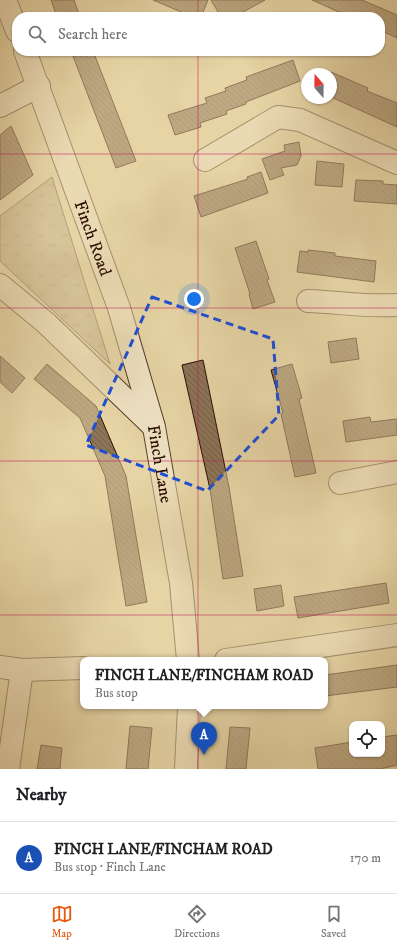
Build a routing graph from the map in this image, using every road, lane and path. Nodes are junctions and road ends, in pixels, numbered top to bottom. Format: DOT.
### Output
graph roads {
  1 [pos="5,0"];
  2 [pos="12,18"];
  3 [pos="27,56"];
  4 [pos="39,86"];
  5 [pos="0,106"];
  6 [pos="205,160"];
  7 [pos="397,163"];
  8 [pos="0,286"];
  9 [pos="308,301"];
  10 [pos="397,305"];
  11 [pos="154,427"];
  12 [pos="397,472"];
  13 [pos="340,483"];
  14 [pos="397,635"];
  15 [pos="188,657"];
  16 [pos="247,657"];
  17 [pos="0,667"];
  18 [pos="80,668"];
  19 [pos="22,670"];
  20 [pos="188,709"];
  21 [pos="8,769"];
  22 [pos="186,769"];
  1 -- 2 [label="street"];
  3 -- 4 [label="street, Finch Road"];
  4 -- 5 [label="street"];
  4 -- 11 [label="street, Finch Road"];
  6 -- 7 [label="street"];
  8 -- 11 [label="street, Finch Lane"];
  9 -- 10 [label="street"];
  11 -- 15 [label="street, Finch Lane"];
  12 -- 13 [label="street"];
  14 -- 16 [label="street"];
  17 -- 19 [label="street"];
  18 -- 19 [label="street"];
  19 -- 21 [label="street"];
  20 -- 22 [label="street"];
}
